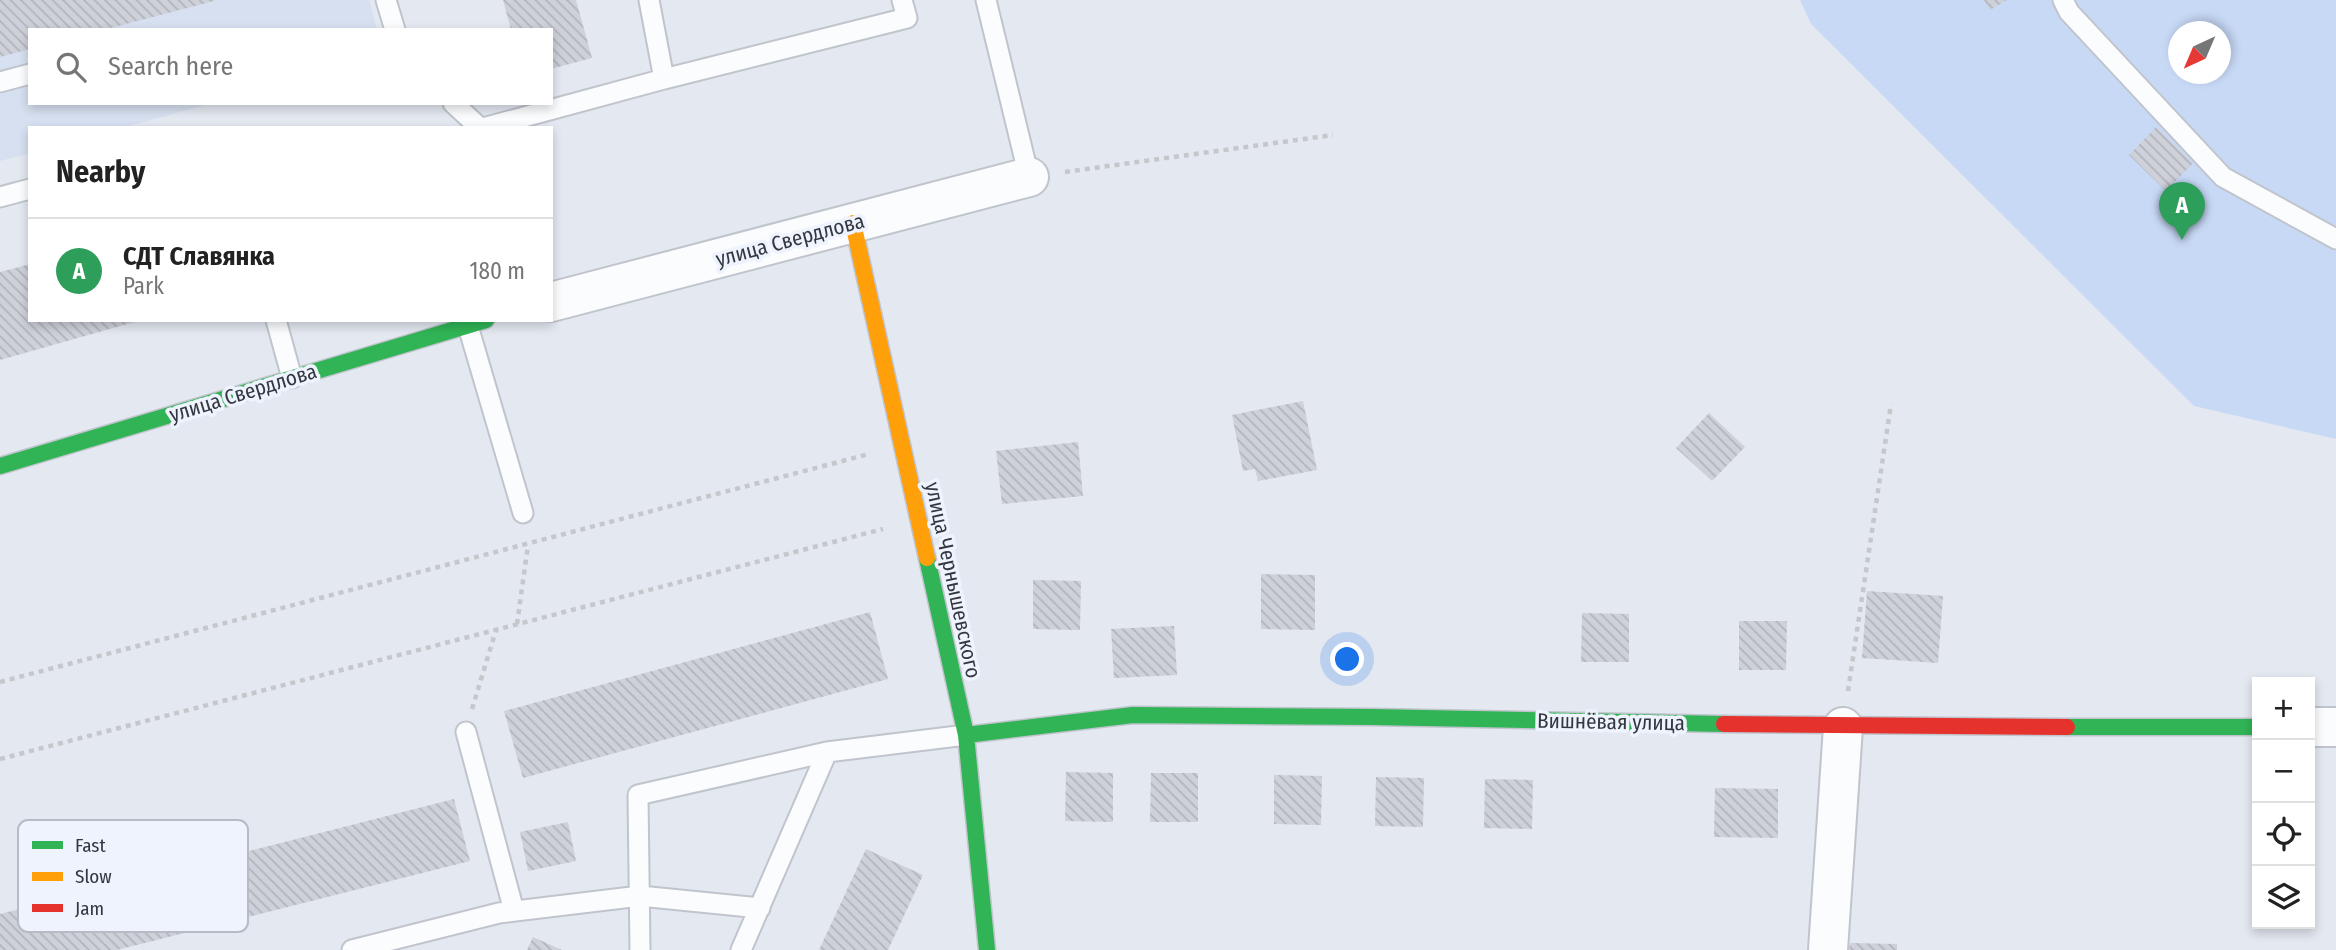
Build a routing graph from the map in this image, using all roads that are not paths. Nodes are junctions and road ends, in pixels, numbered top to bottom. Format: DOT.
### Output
graph roads {
  1 [pos="386,0"];
  2 [pos="649,0"];
  3 [pos="902,0"];
  4 [pos="986,0"];
  5 [pos="2063,0"];
  6 [pos="394,28"];
  7 [pos="28,75"];
  8 [pos="664,79"];
  9 [pos="0,82"];
  10 [pos="455,105"];
  11 [pos="480,126"];
  12 [pos="489,126"];
  13 [pos="1029,177"];
  14 [pos="28,190"];
  15 [pos="0,197"];
  16 [pos="853,223"];
  17 [pos="2336,239"];
  18 [pos="553,301"];
  19 [pos="277,322"];
  20 [pos="477,323"];
  21 [pos="292,378"];
  22 [pos="0,466"];
  23 [pos="523,513"];
  24 [pos="1843,727"];
  25 [pos="2252,727"];
  26 [pos="2315,727"];
  27 [pos="2336,727"];
  28 [pos="466,732"];
  29 [pos="965,735"];
  30 [pos="827,752"];
  31 [pos="640,896"];
  32 [pos="760,908"];
  33 [pos="514,911"];
  34 [pos="352,950"];
  35 [pos="640,950"];
  36 [pos="741,950"];
  37 [pos="987,950"];
  38 [pos="1828,950"];
  1 -- 6 [label="lane"];
  2 -- 8 [label="lane"];
  3 -- 8 [label="lane"];
  4 -- 13 [label="lane"];
  5 -- 17 [label="lane"];
  7 -- 9 [label="lane"];
  8 -- 12 [label="lane"];
  10 -- 11 [label="lane"];
  13 -- 16 [label="street, улица Свердлова"];
  14 -- 15 [label="lane"];
  16 -- 18 [label="street, улица Свердлова"];
  16 -- 29 [label="street, улица Чернышевского"];
  19 -- 21 [label="lane"];
  20 -- 21 [label="street, улица Свердлова"];
  20 -- 23 [label="lane"];
  21 -- 22 [label="street, улица Свердлова"];
  24 -- 25 [label="street, Вишнёвая улица"];
  24 -- 29 [label="street, Вишнёвая улица"];
  24 -- 38 [label="street"];
  26 -- 27 [label="street"];
  28 -- 33 [label="lane"];
  29 -- 30 [label="lane"];
  29 -- 37 [label="street, улица Чернышевского"];
  30 -- 31 [label="lane"];
  30 -- 32 [label="lane"];
  31 -- 32 [label="lane"];
  31 -- 33 [label="lane"];
  31 -- 35 [label="lane"];
  32 -- 36 [label="lane"];
  33 -- 34 [label="lane"];
}
